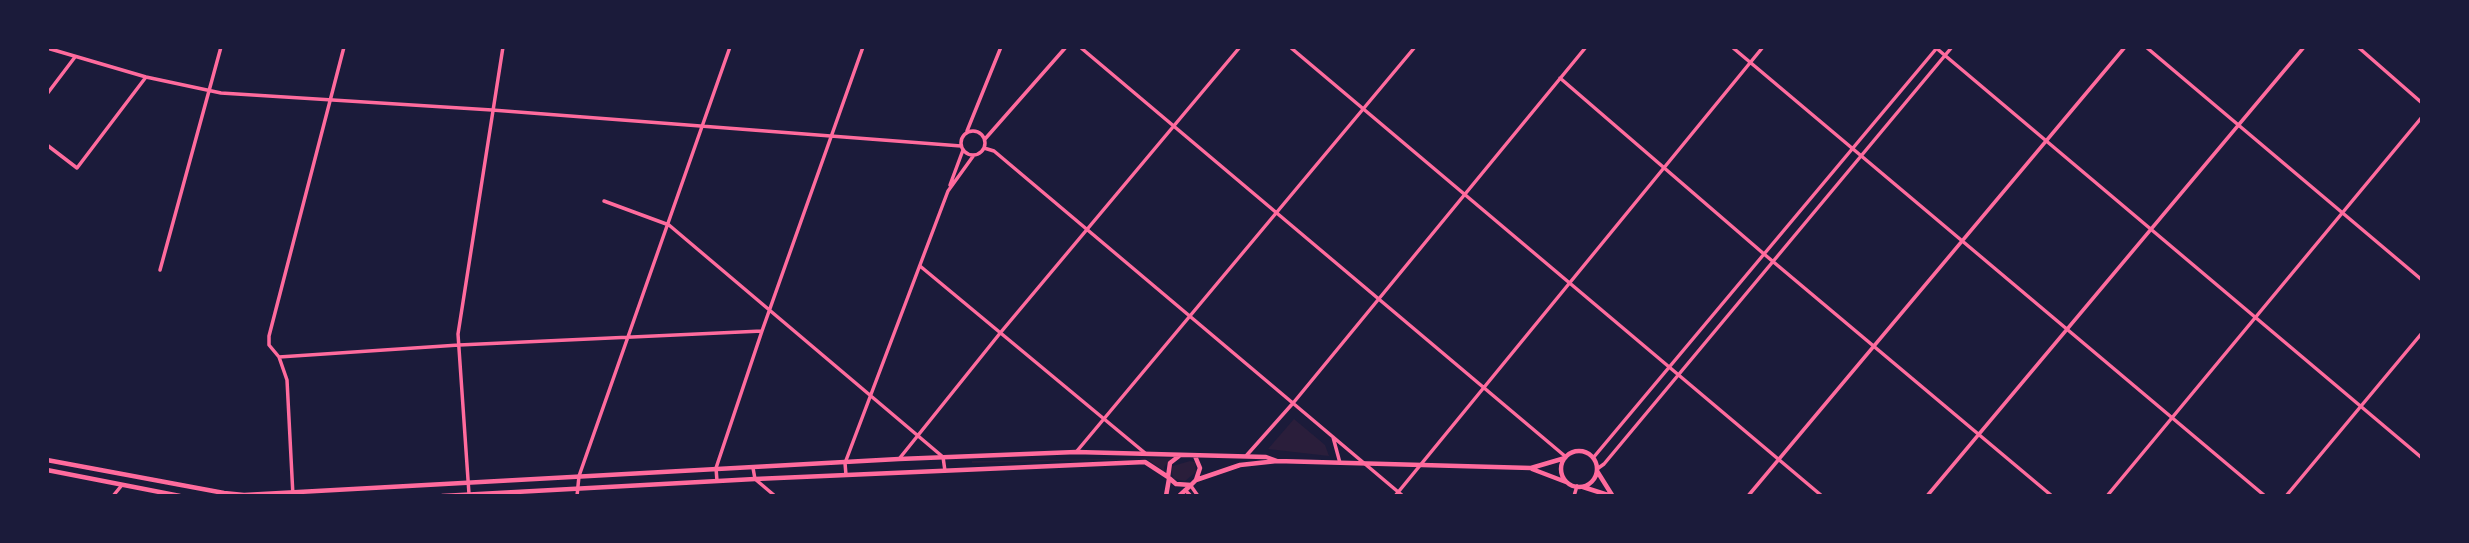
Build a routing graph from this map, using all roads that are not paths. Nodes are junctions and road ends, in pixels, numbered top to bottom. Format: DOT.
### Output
graph roads {
  1 [pos="221,47"];
  2 [pos="344,47"];
  3 [pos="503,47"];
  4 [pos="730,47"];
  5 [pos="863,47"];
  6 [pos="1001,47"];
  7 [pos="1066,47"];
  8 [pos="1080,47"];
  9 [pos="1240,47"];
  10 [pos="1290,47"];
  11 [pos="1415,47"];
  12 [pos="1586,47"];
  13 [pos="1732,47"];
  14 [pos="1763,47"];
  15 [pos="1952,47"];
  16 [pos="2125,47"];
  17 [pos="2146,47"];
  18 [pos="2304,47"];
  19 [pos="2358,47"];
  20 [pos="47,48"];
  21 [pos="1937,48"];
  22 [pos="1945,55"];
  23 [pos="76,56"];
  24 [pos="1751,63"];
  25 [pos="146,77"];
  26 [pos="1560,78"];
  27 [pos="210,91"];
  28 [pos="47,94"];
  29 [pos="330,101"];
  30 [pos="2422,103"];
  31 [pos="1363,108"];
  32 [pos="492,110"];
  33 [pos="2422,117"];
  34 [pos="2238,125"];
  35 [pos="703,126"];
  36 [pos="1174,127"];
  37 [pos="967,131"];
  38 [pos="832,136"];
  39 [pos="985,139"];
  40 [pos="2046,141"];
  41 [pos="47,145"];
  42 [pos="962,148"];
  43 [pos="984,148"];
  44 [pos="1853,148"];
  45 [pos="974,155"];
  46 [pos="1861,156"];
  47 [pos="1664,168"];
  48 [pos="948,191"];
  49 [pos="1466,195"];
  50 [pos="604,201"];
  51 [pos="1277,213"];
  52 [pos="2343,214"];
  53 [pos="669,225"];
  54 [pos="2151,229"];
  55 [pos="1086,231"];
  56 [pos="1962,241"];
  57 [pos="1764,254"];
  58 [pos="1772,261"];
  59 [pos="920,266"];
  60 [pos="160,270"];
  61 [pos="2422,280"];
  62 [pos="1569,283"];
  63 [pos="1379,299"];
  64 [pos="771,310"];
  65 [pos="2254,317"];
  66 [pos="1190,318"];
  67 [pos="2067,329"];
  68 [pos="762,331"];
  69 [pos="1001,332"];
  70 [pos="2422,333"];
  71 [pos="628,337"];
  72 [pos="459,345"];
  73 [pos="1874,346"];
  74 [pos="279,357"];
  75 [pos="1670,368"];
  76 [pos="1678,375"];
  77 [pos="1484,387"];
  78 [pos="871,397"];
  79 [pos="1294,402"];
  80 [pos="2361,406"];
  81 [pos="2171,419"];
  82 [pos="1105,420"];
  83 [pos="1979,434"];
  84 [pos="918,435"];
  85 [pos="1333,435"];
  86 [pos="1076,453"];
  87 [pos="1145,453"];
  88 [pos="1180,456"];
  89 [pos="1195,456"];
  90 [pos="943,457"];
  91 [pos="1244,457"];
  92 [pos="1565,457"];
  93 [pos="1593,458"];
  94 [pos="2422,458"];
  95 [pos="899,459"];
  96 [pos="1779,459"];
  97 [pos="47,460"];
  98 [pos="1277,461"];
  99 [pos="845,463"];
  100 [pos="1340,463"];
  101 [pos="1366,464"];
  102 [pos="1419,466"];
  103 [pos="716,468"];
  104 [pos="753,468"];
  105 [pos="1531,468"];
  106 [pos="47,470"];
  107 [pos="1597,470"];
  108 [pos="945,471"];
  109 [pos="846,475"];
  110 [pos="579,476"];
  111 [pos="1168,477"];
  112 [pos="755,479"];
  113 [pos="1196,480"];
  114 [pos="717,481"];
  115 [pos="467,482"];
  116 [pos="1570,484"];
  117 [pos="122,485"];
  118 [pos="1191,485"];
  119 [pos="1579,486"];
  120 [pos="579,489"];
  121 [pos="1185,490"];
  122 [pos="1397,494"];
  123 [pos="293,495"];
  124 [pos="469,495"];
  125 [pos="113,496"];
  126 [pos="180,496"];
  127 [pos="244,496"];
  128 [pos="442,496"];
  129 [pos="577,496"];
  130 [pos="775,496"];
  131 [pos="1166,496"];
  132 [pos="1179,496"];
  133 [pos="1191,496"];
  134 [pos="1198,496"];
  135 [pos="1403,496"];
  136 [pos="1574,496"];
  137 [pos="1612,496"];
  138 [pos="1748,496"];
  139 [pos="1822,496"];
  140 [pos="1927,496"];
  141 [pos="2052,496"];
  142 [pos="2107,496"];
  143 [pos="2264,496"];
  144 [pos="2286,496"];
  1 -- 27 [label="street"];
  2 -- 29 [label="street"];
  3 -- 32 [label="street"];
  4 -- 35 [label="street"];
  5 -- 38 [label="street"];
  6 -- 37 [label="street"];
  7 -- 39 [label="street"];
  8 -- 36 [label="street"];
  9 -- 36 [label="street"];
  10 -- 31 [label="street"];
  11 -- 31 [label="street"];
  12 -- 26 [label="street"];
  13 -- 24 [label="street"];
  14 -- 24 [label="street"];
  15 -- 22 [label="street"];
  16 -- 40 [label="street"];
  17 -- 34 [label="street"];
  18 -- 34 [label="street"];
  19 -- 30 [label="street"];
  20 -- 23 [label="street"];
  21 -- 22 [label="street"];
  21 -- 44 [label="street"];
  22 -- 40 [label="street"];
  22 -- 46 [label="street"];
  23 -- 25 [label="street"];
  23 -- 28 [label="street"];
  24 -- 44 [label="street"];
  24 -- 47 [label="street"];
  25 -- 27 [label="street"];
  25 -- 41 [label="street"];
  26 -- 47 [label="street"];
  26 -- 49 [label="street"];
  27 -- 29 [label="street"];
  27 -- 60 [label="street"];
  29 -- 32 [label="street"];
  29 -- 74 [label="street"];
  31 -- 49 [label="street"];
  31 -- 51 [label="street"];
  32 -- 35 [label="street"];
  32 -- 72 [label="street"];
  33 -- 52 [label="street"];
  34 -- 52 [label="street"];
  34 -- 54 [label="street"];
  35 -- 38 [label="street"];
  35 -- 53 [label="street"];
  36 -- 51 [label="street"];
  36 -- 55 [label="street"];
  37 -- 39 [label="street"];
  37 -- 42 [label="street"];
  38 -- 42 [label="street"];
  38 -- 64 [label="street"];
  39 -- 43 [label="street"];
  40 -- 54 [label="street"];
  40 -- 56 [label="street"];
  42 -- 45 [label="street"];
  42 -- 48 [label="street"];
  43 -- 45 [label="street"];
  43 -- 55 [label="street"];
  44 -- 46 [label="street"];
  44 -- 57 [label="street"];
  45 -- 48 [label="street"];
  46 -- 56 [label="street"];
  46 -- 58 [label="street"];
  47 -- 57 [label="street"];
  47 -- 62 [label="street"];
  48 -- 59 [label="street"];
  49 -- 62 [label="street"];
  49 -- 63 [label="street"];
  50 -- 53 [label="street"];
  51 -- 63 [label="street"];
  51 -- 66 [label="street"];
  52 -- 61 [label="street"];
  52 -- 65 [label="street"];
  53 -- 64 [label="street"];
  53 -- 71 [label="street"];
  54 -- 65 [label="street"];
  54 -- 67 [label="street"];
  55 -- 66 [label="street"];
  55 -- 69 [label="street"];
  56 -- 67 [label="street"];
  56 -- 73 [label="street"];
  57 -- 58 [label="street"];
  57 -- 75 [label="street"];
  58 -- 73 [label="street"];
  58 -- 76 [label="street"];
  59 -- 69 [label="street"];
  59 -- 78 [label="street"];
  62 -- 75 [label="street"];
  62 -- 77 [label="street"];
  63 -- 77 [label="street"];
  63 -- 79 [label="street"];
  64 -- 68 [label="street"];
  64 -- 78 [label="street"];
  65 -- 80 [label="street"];
  65 -- 81 [label="street"];
  66 -- 79 [label="street"];
  66 -- 82 [label="street"];
  67 -- 81 [label="street"];
  67 -- 83 [label="street"];
  68 -- 71 [label="street"];
  68 -- 103 [label="street"];
  69 -- 82 [label="street"];
  69 -- 84 [label="street"];
  70 -- 80 [label="street"];
  71 -- 72 [label="street"];
  71 -- 110 [label="street"];
  72 -- 74 [label="street"];
  72 -- 115 [label="street"];
  73 -- 83 [label="street"];
  73 -- 96 [label="street"];
  74 -- 123 [label="street"];
  75 -- 76 [label="street"];
  75 -- 93 [label="street"];
  76 -- 96 [label="street"];
  76 -- 107 [label="street"];
  77 -- 92 [label="street"];
  77 -- 102 [label="street"];
  78 -- 84 [label="street"];
  78 -- 99 [label="street"];
  79 -- 85 [label="street"];
  79 -- 91 [label="street"];
  80 -- 94 [label="street"];
  80 -- 144 [label="street"];
  81 -- 142 [label="street"];
  81 -- 143 [label="street"];
  82 -- 86 [label="street"];
  82 -- 87 [label="street"];
  83 -- 140 [label="street"];
  83 -- 141 [label="street"];
  84 -- 90 [label="street"];
  84 -- 95 [label="street"];
  85 -- 100 [label="street"];
  85 -- 101 [label="street"];
  86 -- 87 [label="street"];
  86 -- 90 [label="street"];
  87 -- 88 [label="street"];
  88 -- 89 [label="street"];
  88 -- 111 [label="street"];
  89 -- 91 [label="street"];
  89 -- 113 [label="street"];
  90 -- 95 [label="street"];
  90 -- 108 [label="street"];
  91 -- 98 [label="street"];
  92 -- 93 [label="street"];
  92 -- 105 [label="street"];
  92 -- 116 [label="street"];
  93 -- 107 [label="street"];
  95 -- 99 [label="street"];
  96 -- 138 [label="street"];
  96 -- 139 [label="street"];
  97 -- 127 [label="street"];
  98 -- 100 [label="street"];
  98 -- 113 [label="street"];
  99 -- 104 [label="street"];
  99 -- 109 [label="street"];
  100 -- 101 [label="street"];
  101 -- 102 [label="street"];
  101 -- 122 [label="street"];
  102 -- 105 [label="street"];
  102 -- 122 [label="street"];
  103 -- 104 [label="street"];
  103 -- 110 [label="street"];
  103 -- 114 [label="street"];
  104 -- 112 [label="street"];
  105 -- 116 [label="street"];
  106 -- 117 [label="street"];
  107 -- 119 [label="street"];
  107 -- 137 [label="street"];
  108 -- 109 [label="street"];
  108 -- 111 [label="street"];
  109 -- 112 [label="street"];
  110 -- 115 [label="street"];
  110 -- 120 [label="street"];
  111 -- 118 [label="street"];
  111 -- 131 [label="street"];
  112 -- 114 [label="street"];
  112 -- 130 [label="street"];
  113 -- 118 [label="street"];
  114 -- 120 [label="street"];
  115 -- 123 [label="street"];
  115 -- 124 [label="street"];
  116 -- 119 [label="street"];
  117 -- 125 [label="street"];
  117 -- 126 [label="street"];
  118 -- 121 [label="street"];
  118 -- 134 [label="street"];
  119 -- 136 [label="street"];
  119 -- 137 [label="street"];
  120 -- 124 [label="street"];
  120 -- 129 [label="street"];
  121 -- 132 [label="street"];
  121 -- 133 [label="street"];
  122 -- 135 [label="street"];
  123 -- 127 [label="street"];
  124 -- 128 [label="street"];
}
